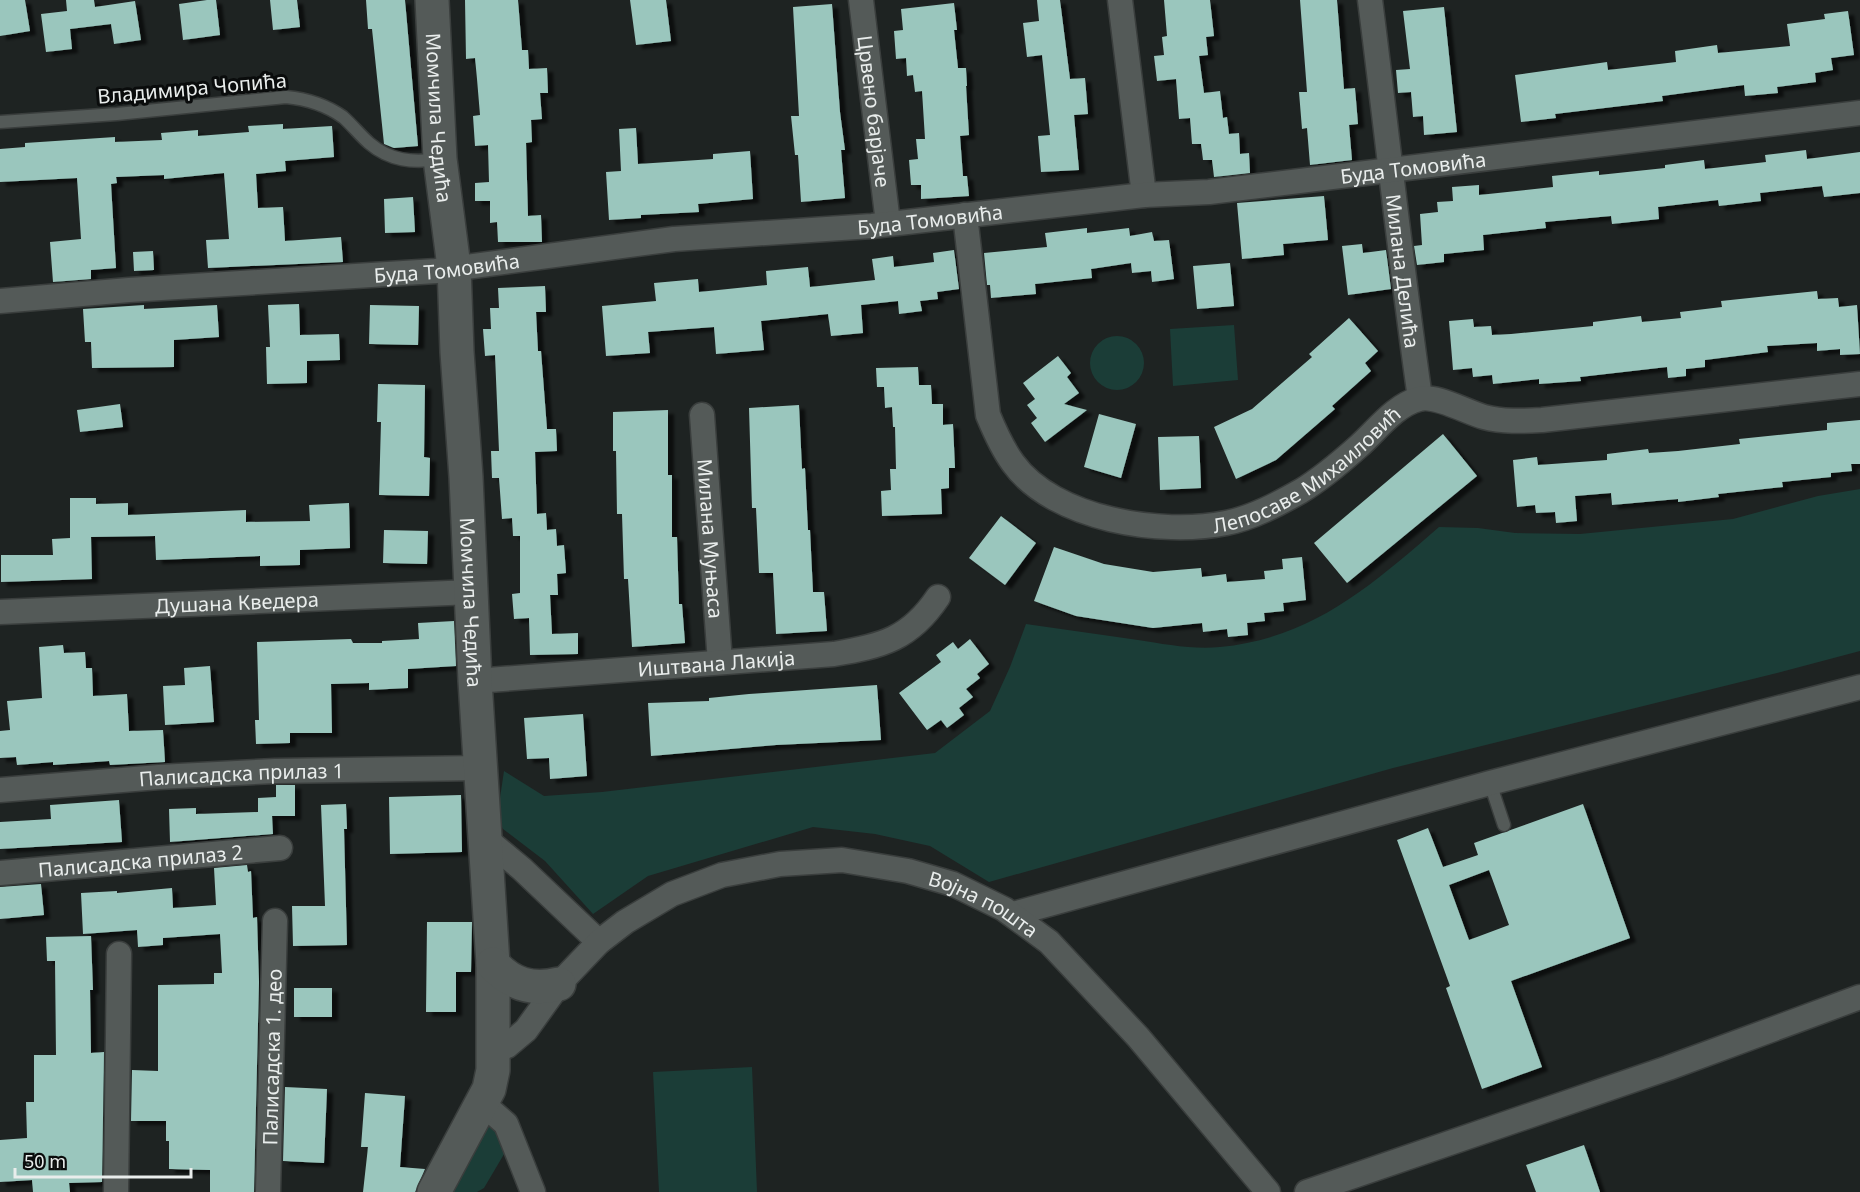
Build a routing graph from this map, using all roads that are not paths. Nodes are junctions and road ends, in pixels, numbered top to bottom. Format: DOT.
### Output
graph roads {
  1 [pos="432,0"];
  2 [pos="861,0"];
  3 [pos="1120,0"];
  4 [pos="1370,0"];
  5 [pos="1860,113"];
  6 [pos="0,122"];
  7 [pos="440,159"];
  8 [pos="1392,169"];
  9 [pos="1144,195"];
  10 [pos="966,215"];
  11 [pos="888,223"];
  12 [pos="454,267"];
  13 [pos="0,301"];
  14 [pos="1860,384"];
  15 [pos="1420,398"];
  16 [pos="702,415"];
  17 [pos="472,592"];
  18 [pos="938,597"];
  19 [pos="0,612"];
  20 [pos="720,662"];
  21 [pos="475,681"];
  22 [pos="1860,687"];
  23 [pos="481,768"];
  24 [pos="1490,783"];
  25 [pos="0,790"];
  26 [pos="1504,825"];
  27 [pos="486,838"];
  28 [pos="280,848"];
  29 [pos="0,873"];
  30 [pos="1013,914"];
  31 [pos="275,921"];
  32 [pos="599,942"];
  33 [pos="119,954"];
  34 [pos="493,964"];
  35 [pos="559,984"];
  36 [pos="1860,997"];
  37 [pos="494,1051"];
  38 [pos="482,1103"];
  39 [pos="116,1192"];
  40 [pos="268,1192"];
  41 [pos="435,1192"];
  42 [pos="533,1192"];
  43 [pos="1268,1192"];
  44 [pos="1307,1192"];
  1 -- 7 [label="street, Момчила Чедића"];
  2 -- 11 [label="street, Црвено барјаче"];
  3 -- 9 [label="street"];
  4 -- 8 [label="street, Милана Делића"];
  5 -- 8 [label="street, Буда Томовића"];
  6 -- 7 [label="lane, Владимира Чопића"];
  7 -- 12 [label="street, Момчила Чедића"];
  8 -- 9 [label="street, Буда Томовића"];
  8 -- 15 [label="street, Милана Делића"];
  9 -- 10 [label="street, Буда Томовића"];
  10 -- 11 [label="street, Буда Томовића"];
  10 -- 15 [label="street, Лепосаве Михаиловић"];
  11 -- 12 [label="street, Буда Томовића"];
  12 -- 13 [label="street, Буда Томовића"];
  12 -- 17 [label="street, Момчила Чедића"];
  14 -- 15 [label="street, Лепосаве Михаиловић"];
  16 -- 20 [label="street, Милана Муњаса"];
  17 -- 19 [label="street, Душана Кведера"];
  17 -- 21 [label="street, Момчила Чедића"];
  18 -- 20 [label="street, Иштвана Лакија"];
  20 -- 21 [label="street, Иштвана Лакија"];
  21 -- 23 [label="street, Момчила Чедића"];
  22 -- 24 [label="street"];
  23 -- 25 [label="street, Палисадска прилаз 1"];
  23 -- 27 [label="street, Момчила Чедића"];
  24 -- 26 [label="lane"];
  24 -- 30 [label="street"];
  27 -- 32 [label="street"];
  27 -- 34 [label="street, Момчила Чедића"];
  28 -- 29 [label="street, Палисадска прилаз 2"];
  30 -- 32 [label="street, Војна пошта"];
  30 -- 43 [label="street, Војна пошта"];
  31 -- 40 [label="street, Палисадска 1. део"];
  32 -- 35 [label="street, Војна пошта"];
  33 -- 39 [label="street"];
  34 -- 35 [label="street"];
  34 -- 37 [label="street, Момчила Чедића"];
  35 -- 37 [label="street, Војна пошта"];
  36 -- 44 [label="street"];
  37 -- 38 [label="street, Момчила Чедића"];
  38 -- 41 [label="street, Момчила Чедића"];
  38 -- 42 [label="street"];
}
